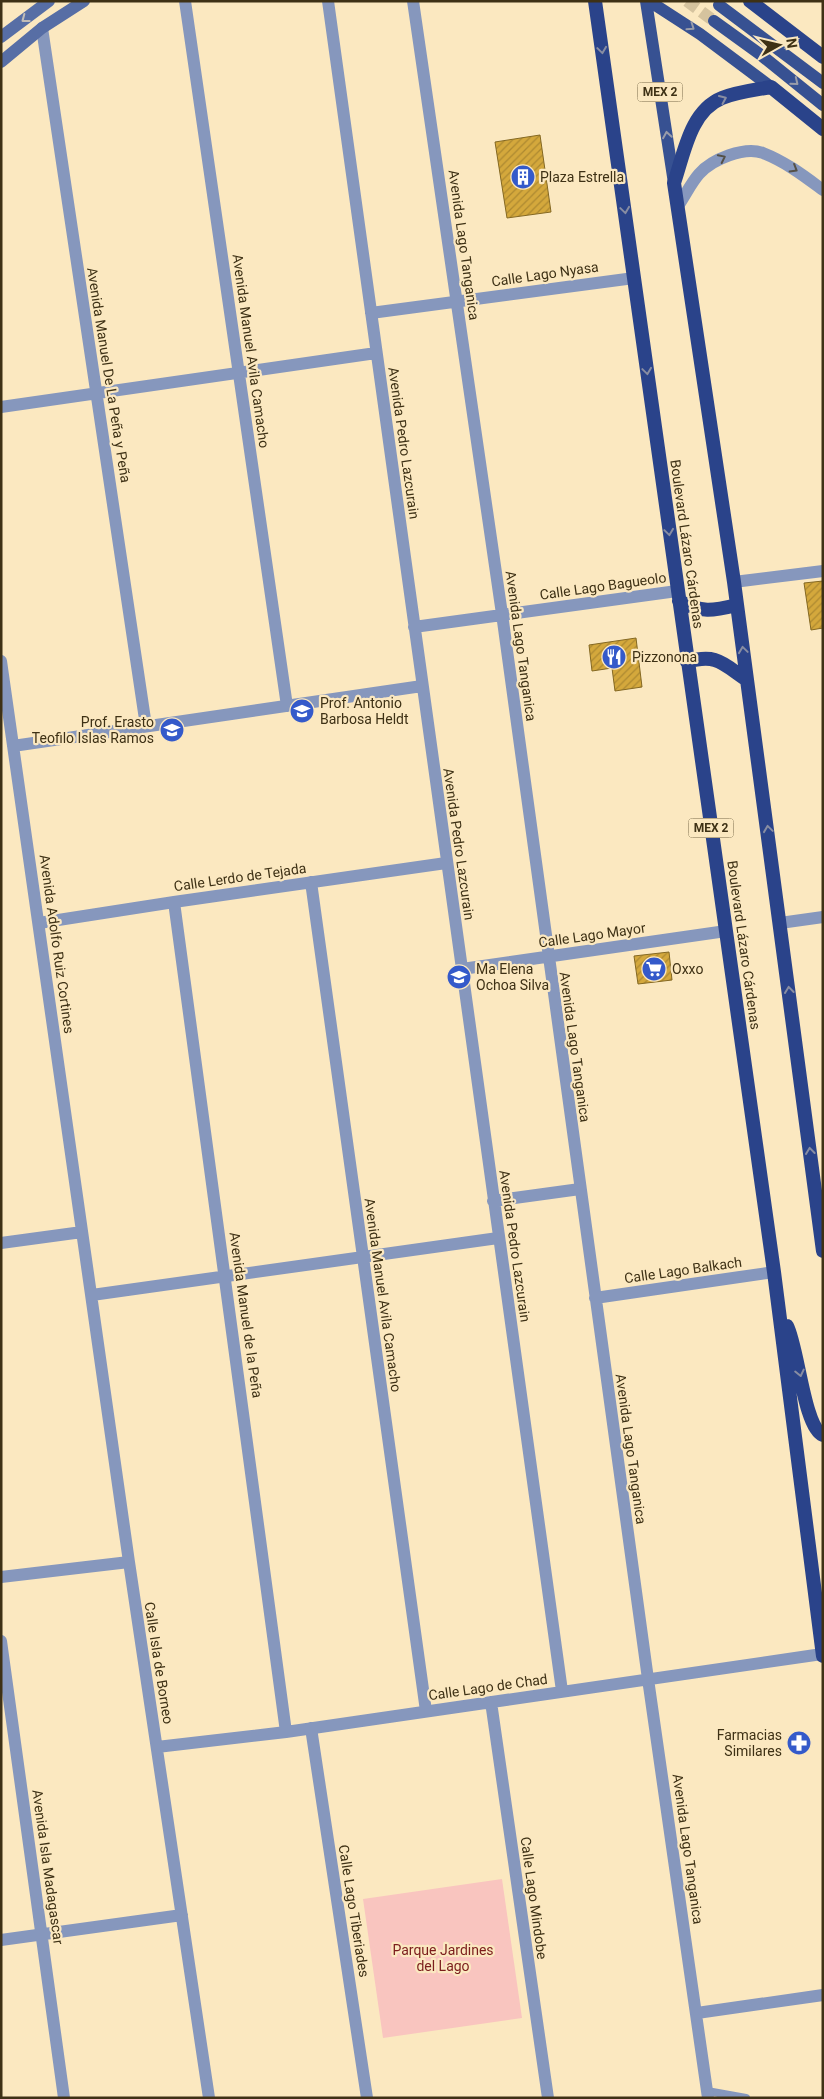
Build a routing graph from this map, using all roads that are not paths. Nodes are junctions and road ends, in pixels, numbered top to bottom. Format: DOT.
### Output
graph roads {
  1 [pos="49,1"];
  2 [pos="84,1"];
  3 [pos="185,1"];
  4 [pos="328,1"];
  5 [pos="413,1"];
  6 [pos="595,1"];
  7 [pos="648,1"];
  8 [pos="750,1"];
  9 [pos="720,5"];
  10 [pos="714,21"];
  11 [pos="42,28"];
  12 [pos="1,37"];
  13 [pos="823,57"];
  14 [pos="1,62"];
  15 [pos="823,83"];
  16 [pos="771,87"];
  17 [pos="823,105"];
  18 [pos="823,129"];
  19 [pos="674,184"];
  20 [pos="823,190"];
  21 [pos="678,206"];
  22 [pos="634,278"];
  23 [pos="457,301"];
  24 [pos="371,313"];
  25 [pos="376,353"];
  26 [pos="239,372"];
  27 [pos="97,393"];
  28 [pos="1,407"];
  29 [pos="823,571"];
  30 [pos="734,582"];
  31 [pos="678,596"];
  32 [pos="737,605"];
  33 [pos="502,614"];
  34 [pos="414,627"];
  35 [pos="1,662"];
  36 [pos="687,662"];
  37 [pos="747,680"];
  38 [pos="422,686"];
  39 [pos="287,706"];
  40 [pos="146,726"];
  41 [pos="13,746"];
  42 [pos="446,864"];
  43 [pos="311,882"];
  44 [pos="174,902"];
  45 [pos="823,917"];
  46 [pos="39,923"];
  47 [pos="780,923"];
  48 [pos="726,931"];
  49 [pos="547,956"];
  50 [pos="462,969"];
  51 [pos="818,1182"];
  52 [pos="580,1189"];
  53 [pos="493,1201"];
  54 [pos="82,1232"];
  55 [pos="498,1238"];
  56 [pos="1,1243"];
  57 [pos="823,1251"];
  58 [pos="363,1259"];
  59 [pos="774,1272"];
  60 [pos="226,1276"];
  61 [pos="92,1295"];
  62 [pos="595,1298"];
  63 [pos="779,1310"];
  64 [pos="823,1435"];
  65 [pos="129,1562"];
  66 [pos="1,1577"];
  67 [pos="1,1641"];
  68 [pos="823,1655"];
  69 [pos="648,1679"];
  70 [pos="562,1692"];
  71 [pos="491,1702"];
  72 [pos="426,1711"];
  73 [pos="311,1728"];
  74 [pos="286,1732"];
  75 [pos="157,1747"];
  76 [pos="182,1916"];
  77 [pos="43,1935"];
  78 [pos="1,1940"];
  79 [pos="823,1996"];
  80 [pos="697,2013"];
  81 [pos="708,2094"];
  82 [pos="64,2098"];
  83 [pos="209,2098"];
  84 [pos="367,2098"];
  85 [pos="548,2098"];
  86 [pos="746,2098"];
  1 -- 12 [label="main road, one-way"];
  2 -- 11 [label="main road"];
  3 -- 26 [label="street, Avenida Manuel Avila Camacho"];
  4 -- 24 [label="street, Avenida Pedro Lazcurain"];
  5 -- 23 [label="street, Avenida Lago Tanganica"];
  6 -- 22 [label="highway, Boulevard Lázaro Cárdenas / MEX 2, one-way"];
  7 -- 16 [label="main road, one-way"];
  19 -- 7 [label="main road, MEX 2, one-way"];
  8 -- 13 [label="highway"];
  9 -- 15 [label="main road"];
  10 -- 17 [label="main road, one-way"];
  11 -- 14 [label="main road"];
  11 -- 27 [label="street, Avenida Manuel De La Peña y Peña"];
  16 -- 18 [label="highway"];
  19 -- 16 [label="highway, one-way"];
  19 -- 21 [label="highway, MEX 2"];
  21 -- 20 [label="street, one-way"];
  21 -- 30 [label="highway, MEX 2"];
  22 -- 23 [label="street, Calle Lago Nyasa"];
  22 -- 31 [label="highway, Boulevard Lázaro Cárdenas / MEX 2, one-way"];
  23 -- 24 [label="street, Calle Lago Nyasa"];
  23 -- 33 [label="street, Avenida Lago Tanganica"];
  24 -- 25 [label="street, Avenida Pedro Lazcurain"];
  25 -- 26 [label="street"];
  25 -- 34 [label="street, Avenida Pedro Lazcurain"];
  26 -- 27 [label="street"];
  26 -- 39 [label="street, Avenida Manuel Avila Camacho"];
  27 -- 28 [label="street"];
  27 -- 40 [label="street, Avenida Manuel De La Peña y Peña"];
  29 -- 30 [label="street"];
  30 -- 32 [label="highway, MEX 2"];
  31 -- 32 [label="highway"];
  31 -- 33 [label="street, Calle Lago Bagueolo"];
  31 -- 36 [label="highway, Boulevard Lázaro Cárdenas / MEX 2"];
  37 -- 32 [label="highway, MEX 2, one-way"];
  33 -- 34 [label="street, Calle Lago Bagueolo"];
  33 -- 49 [label="street, Avenida Lago Tanganica"];
  34 -- 38 [label="street, Avenida Pedro Lazcurain"];
  35 -- 41 [label="street, Avenida Adolfo Ruiz Cortines"];
  36 -- 37 [label="highway"];
  36 -- 48 [label="highway, Boulevard Lázaro Cárdenas / MEX 2"];
  47 -- 37 [label="highway, MEX 2, one-way"];
  38 -- 39 [label="street"];
  38 -- 42 [label="street, Avenida Pedro Lazcurain"];
  39 -- 40 [label="street"];
  40 -- 41 [label="street"];
  41 -- 46 [label="street, Avenida Adolfo Ruiz Cortines"];
  42 -- 43 [label="street, Calle Lerdo de Tejada"];
  42 -- 50 [label="street, Avenida Pedro Lazcurain"];
  43 -- 44 [label="street, Calle Lerdo de Tejada"];
  43 -- 58 [label="street, Avenida Manuel Avila Camacho"];
  44 -- 46 [label="street, Calle Lerdo de Tejada"];
  44 -- 60 [label="street, Avenida Manuel de la Peña"];
  45 -- 47 [label="street"];
  46 -- 54 [label="street, Avenida Adolfo Ruiz Cortines"];
  51 -- 47 [label="highway, MEX 2, one-way"];
  48 -- 49 [label="street, Calle Lago Mayor"];
  48 -- 59 [label="highway, Boulevard Lázaro Cárdenas / MEX 2"];
  49 -- 50 [label="street, Calle Lago Mayor"];
  49 -- 52 [label="street, Avenida Lago Tanganica"];
  50 -- 53 [label="street, Avenida Pedro Lazcurain"];
  51 -- 57 [label="highway, MEX 2"];
  52 -- 53 [label="street"];
  52 -- 62 [label="street, Avenida Lago Tanganica"];
  53 -- 55 [label="street, Avenida Pedro Lazcurain"];
  54 -- 56 [label="street"];
  54 -- 61 [label="street, Calle Isla de Borneo"];
  55 -- 58 [label="street"];
  55 -- 70 [label="street, Avenida Pedro Lazcurain"];
  58 -- 60 [label="street"];
  58 -- 72 [label="street, Avenida Manuel Avila Camacho"];
  59 -- 62 [label="street, Calle Lago Balkach"];
  59 -- 63 [label="highway, Boulevard Lázaro Cárdenas / MEX 2"];
  60 -- 61 [label="street"];
  60 -- 74 [label="street, Avenida Manuel de la Peña"];
  61 -- 65 [label="street, Calle Isla de Borneo"];
  62 -- 69 [label="street, Avenida Lago Tanganica"];
  63 -- 64 [label="highway, one-way"];
  63 -- 68 [label="highway, Boulevard Lázaro Cárdenas / MEX 2"];
  65 -- 66 [label="street"];
  65 -- 75 [label="street, Calle Isla de Borneo"];
  67 -- 77 [label="street, Avenida Isla Madagascar"];
  68 -- 69 [label="street, Calle Lago de Chad"];
  69 -- 70 [label="street, Calle Lago de Chad"];
  69 -- 80 [label="street, Avenida Lago Tanganica"];
  70 -- 71 [label="street, Calle Lago de Chad"];
  71 -- 72 [label="street, Calle Lago de Chad"];
  71 -- 85 [label="street, Calle Lago Mindobe"];
  72 -- 73 [label="street, Calle Lago de Chad"];
  73 -- 74 [label="street, Calle Lago de Chad"];
  73 -- 84 [label="street, Calle Lago Tiberiades"];
  74 -- 75 [label="street, Calle Lago de Chad"];
  75 -- 76 [label="street, Calle Isla de Borneo"];
  76 -- 77 [label="street"];
  76 -- 83 [label="street, Calle Isla de Borneo"];
  77 -- 78 [label="street"];
  77 -- 82 [label="street, Avenida Isla Madagascar"];
  79 -- 80 [label="street"];
  80 -- 81 [label="street, Avenida Lago Tanganica"];
  81 -- 86 [label="lane"];
}
